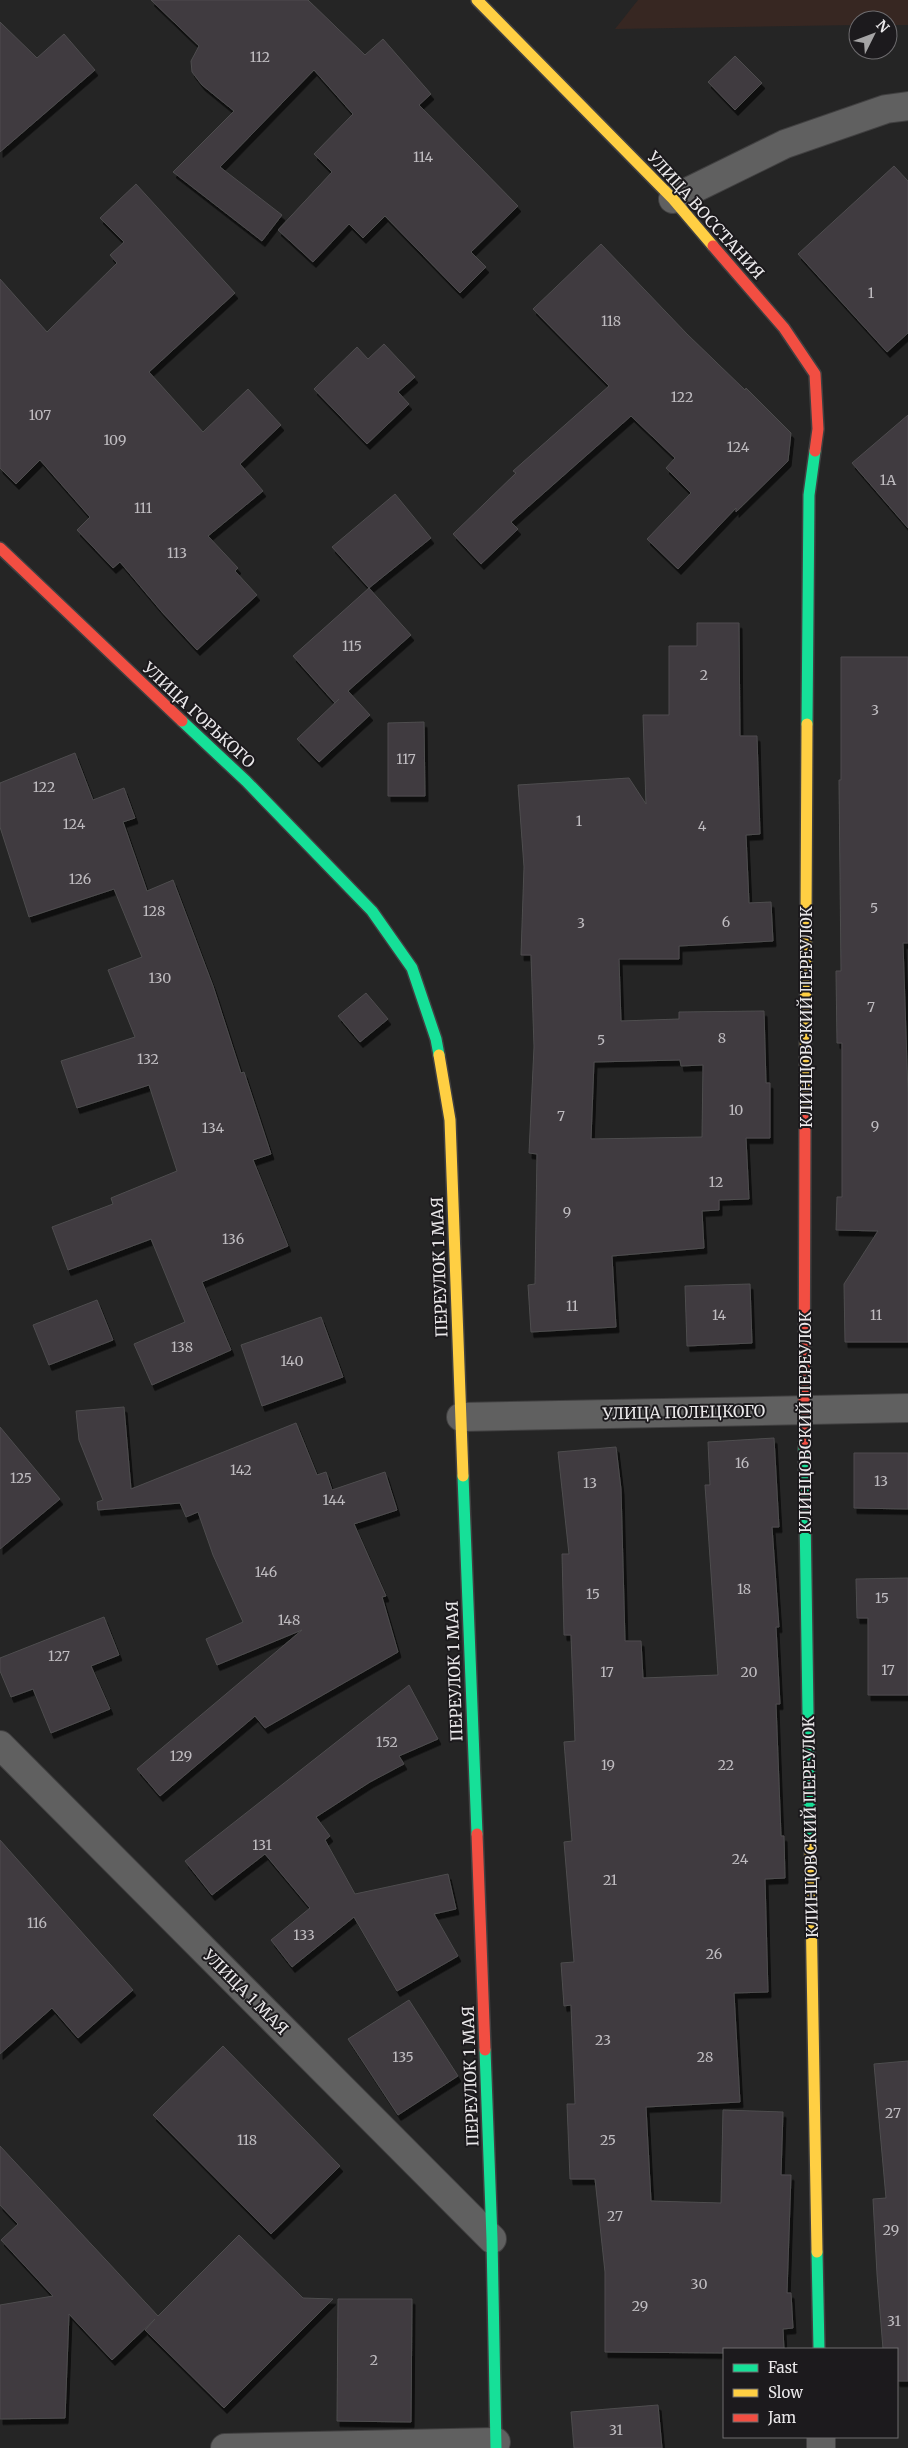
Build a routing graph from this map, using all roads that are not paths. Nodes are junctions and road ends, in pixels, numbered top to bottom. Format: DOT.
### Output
graph roads {
  1 [pos="477,0"];
  2 [pos="908,106"];
  3 [pos="673,199"];
  4 [pos="809,495"];
  5 [pos="0,548"];
  6 [pos="372,911"];
  7 [pos="908,1408"];
  8 [pos="803,1410"];
  9 [pos="461,1417"];
  10 [pos="0,1745"];
  11 [pos="492,2239"];
  12 [pos="819,2348"];
  13 [pos="496,2445"];
  14 [pos="225,2448"];
  1 -- 3 [label="street, УЛИЦА ВОССТАНИЯ"];
  2 -- 3 [label="street"];
  3 -- 4 [label="street, УЛИЦА ВОССТАНИЯ"];
  4 -- 8 [label="street, КЛИНЦОВСКИЙ ПЕРЕУЛОК"];
  5 -- 6 [label="street, УЛИЦА ГОРЬКОГО"];
  6 -- 9 [label="street, ПЕРЕУЛОК 1 МАЯ"];
  7 -- 8 [label="street, УЛИЦА ПОЛЕЦКОГО"];
  8 -- 9 [label="street, УЛИЦА ПОЛЕЦКОГО"];
  8 -- 12 [label="street, КЛИНЦОВСКИЙ ПЕРЕУЛОК"];
  9 -- 11 [label="street, ПЕРЕУЛОК 1 МАЯ"];
  10 -- 11 [label="street, УЛИЦА 1 МАЯ"];
  11 -- 13 [label="street, ПЕРЕУЛОК 1 МАЯ"];
  13 -- 14 [label="street"];
}
